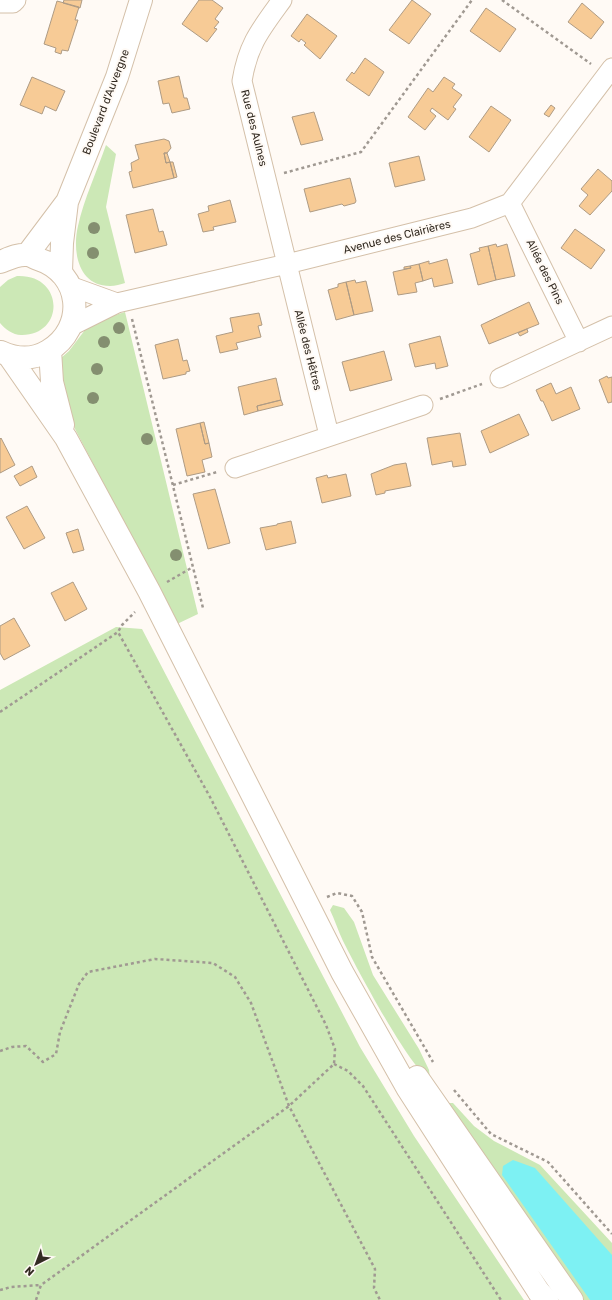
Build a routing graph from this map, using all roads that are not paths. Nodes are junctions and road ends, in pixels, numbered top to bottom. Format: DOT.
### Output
graph roads {
  1 [pos="16,0"];
  2 [pos="141,0"];
  3 [pos="282,0"];
  4 [pos="0,3"];
  5 [pos="609,72"];
  6 [pos="67,202"];
  7 [pos="510,203"];
  8 [pos="9,258"];
  9 [pos="287,264"];
  10 [pos="66,279"];
  11 [pos="124,308"];
  12 [pos="71,326"];
  13 [pos="612,326"];
  14 [pos="579,342"];
  15 [pos="50,350"];
  16 [pos="5,354"];
  17 [pos="500,378"];
  18 [pos="423,405"];
  19 [pos="329,435"];
  20 [pos="66,438"];
  21 [pos="235,468"];
  22 [pos="342,972"];
  23 [pos="543,1297"];
  24 [pos="572,1300"];
  1 -- 4 [label="street"];
  2 -- 6 [label="main road, Boulevard d'Auvergne"];
  3 -- 9 [label="street, Rue des Aulnes"];
  5 -- 7 [label="street"];
  6 -- 8 [label="main road, Boulevard d'Auvergne"];
  6 -- 10 [label="main road, Boulevard d'Auvergne"];
  7 -- 9 [label="street, Avenue des Clairières"];
  7 -- 14 [label="street, Allée des Pins"];
  8 -- 10 [label="main road"];
  9 -- 11 [label="street, Avenue des Clairières"];
  9 -- 19 [label="street, Allée des Hêtres"];
  10 -- 11 [label="street"];
  10 -- 12 [label="main road, Boulevard d'Auvergne"];
  11 -- 12 [label="street, Avenue des Clairières"];
  12 -- 15 [label="main road"];
  13 -- 14 [label="street"];
  14 -- 17 [label="street"];
  15 -- 16 [label="main road"];
  15 -- 20 [label="main road"];
  16 -- 20 [label="main road"];
  18 -- 19 [label="street"];
  19 -- 21 [label="street"];
  20 -- 22 [label="main road"];
  22 -- 23 [label="main road"];
  22 -- 24 [label="main road"];
}
